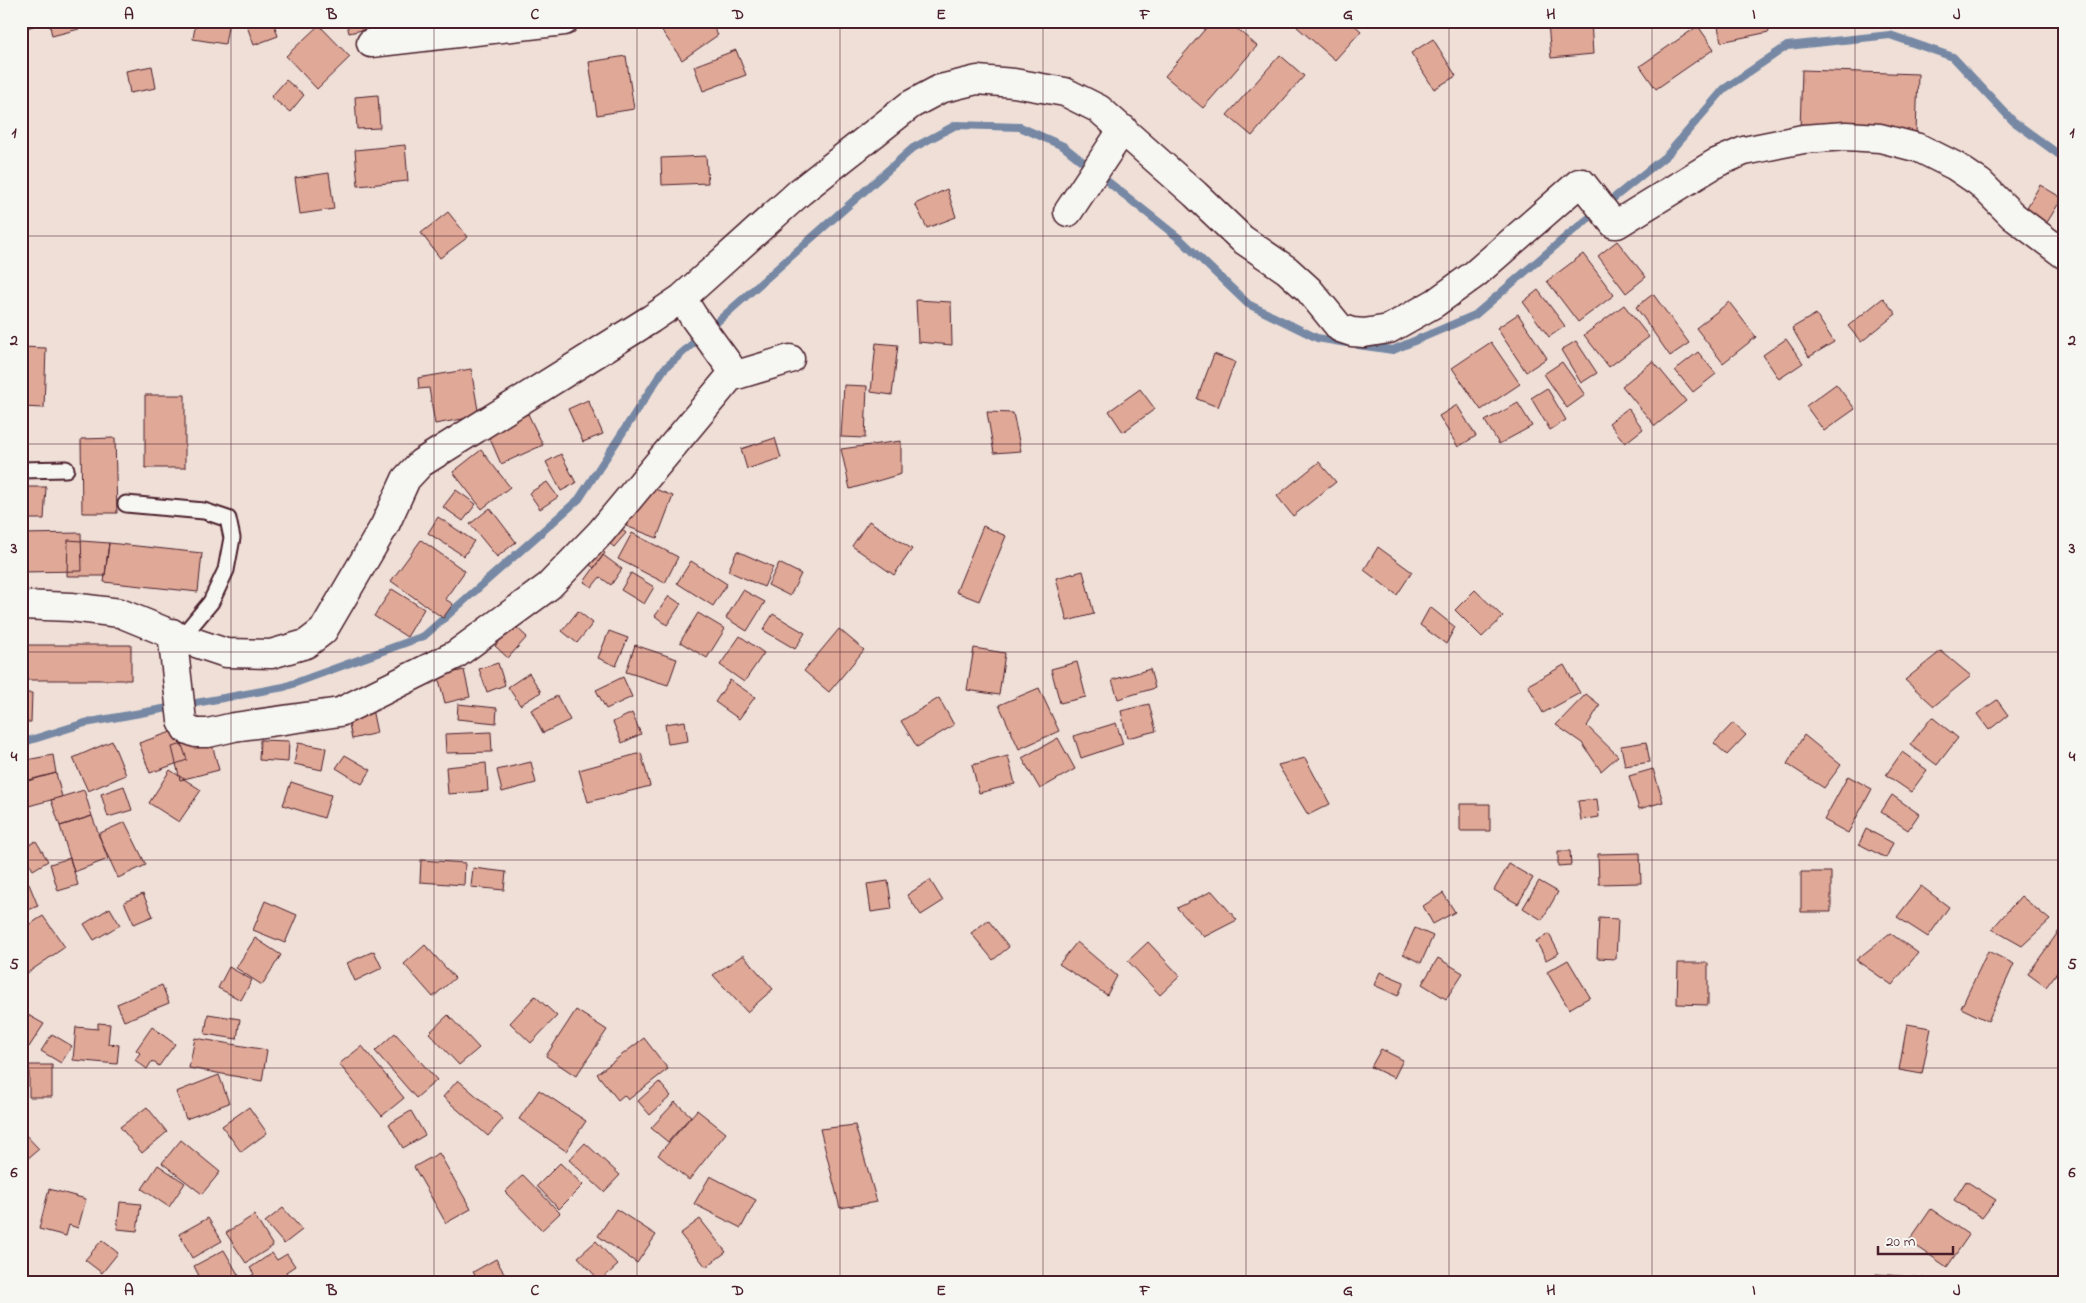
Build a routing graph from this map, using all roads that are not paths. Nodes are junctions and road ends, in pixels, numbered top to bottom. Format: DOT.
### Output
graph roads {
  1 [pos="564,21"];
  2 [pos="371,43"];
  3 [pos="1123,129"];
  4 [pos="1068,212"];
  5 [pos="2065,255"];
  6 [pos="687,307"];
  7 [pos="790,359"];
  8 [pos="727,369"];
  9 [pos="66,469"];
  10 [pos="21,470"];
  11 [pos="126,504"];
  12 [pos="21,605"];
  13 [pos="176,635"];
  1 -- 2 [label="street"];
  3 -- 4 [label="street"];
  3 -- 5 [label="street"];
  3 -- 6 [label="street"];
  6 -- 8 [label="street"];
  6 -- 13 [label="street"];
  7 -- 8 [label="street"];
  8 -- 13 [label="street"];
  9 -- 10 [label="lane"];
  11 -- 13 [label="lane"];
  12 -- 13 [label="street"];
}
